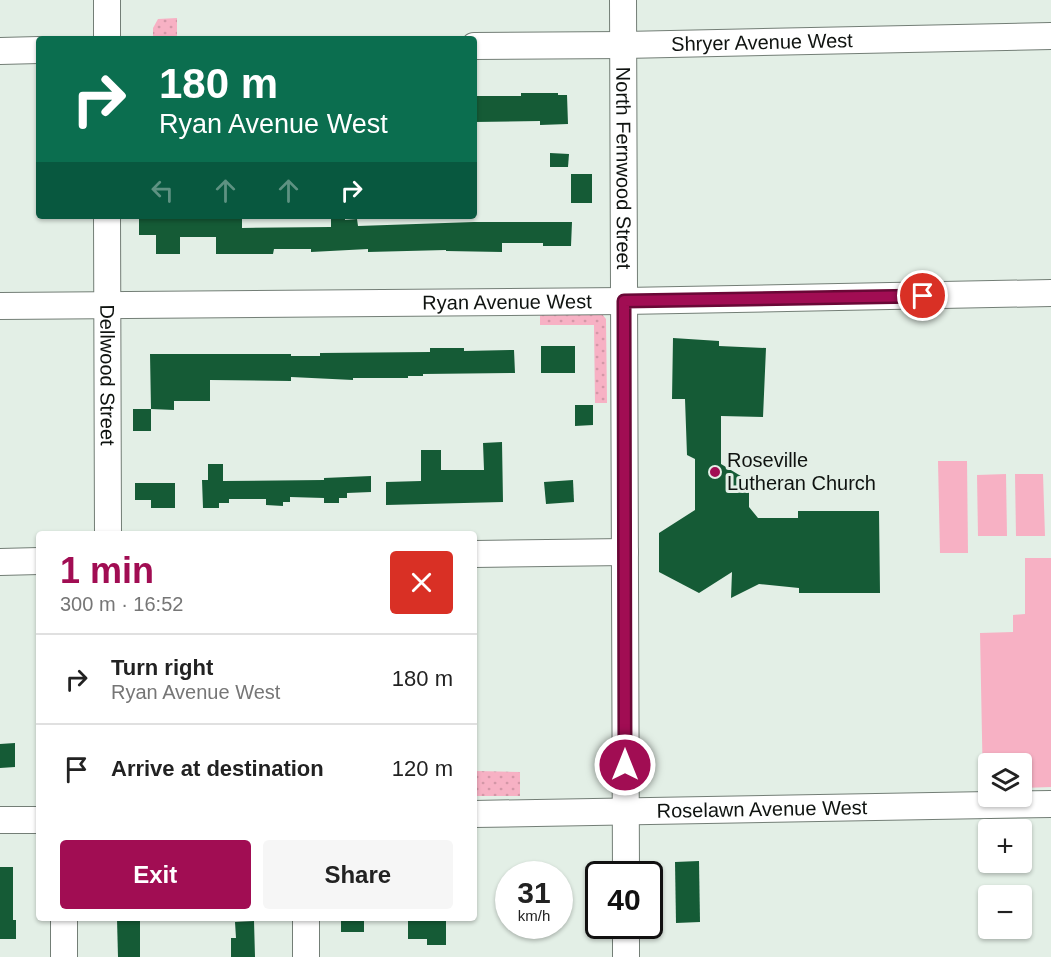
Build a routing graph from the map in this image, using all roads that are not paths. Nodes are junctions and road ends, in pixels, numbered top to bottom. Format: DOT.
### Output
graph roads {
  1 [pos="107,0"];
  2 [pos="623,0"];
  3 [pos="107,36"];
  4 [pos="1051,36"];
  5 [pos="624,45"];
  6 [pos="477,46"];
  7 [pos="36,50"];
  8 [pos="0,51"];
  9 [pos="107,219"];
  10 [pos="1051,293"];
  11 [pos="624,301"];
  12 [pos="107,304"];
  13 [pos="0,306"];
  14 [pos="108,531"];
  15 [pos="625,552"];
  16 [pos="477,554"];
  17 [pos="36,561"];
  18 [pos="0,562"];
  19 [pos="1051,804"];
  20 [pos="625,812"];
  21 [pos="477,814"];
  22 [pos="0,820"];
  23 [pos="36,820"];
  24 [pos="626,861"];
  25 [pos="64,921"];
  26 [pos="306,921"];
  27 [pos="626,939"];
  28 [pos="64,957"];
  29 [pos="306,957"];
  30 [pos="626,957"];
  1 -- 3 [label="street"];
  2 -- 5 [label="street, North Fernwood Street"];
  4 -- 5 [label="street, Shryer Avenue West"];
  5 -- 6 [label="street, Shryer Avenue West"];
  5 -- 11 [label="street, North Fernwood Street"];
  7 -- 8 [label="street"];
  9 -- 12 [label="street, Dellwood Street"];
  10 -- 11 [label="street, Ryan Avenue West"];
  11 -- 12 [label="street, Ryan Avenue West"];
  11 -- 15 [label="street, North Fernwood Street"];
  12 -- 13 [label="street, Ryan Avenue West"];
  12 -- 14 [label="street, Dellwood Street"];
  15 -- 16 [label="street"];
  15 -- 20 [label="street, North Fernwood Street"];
  17 -- 18 [label="street"];
  19 -- 20 [label="street, Roselawn Avenue West"];
  20 -- 21 [label="street, Roselawn Avenue West"];
  20 -- 24 [label="street, North Fernwood Street"];
  22 -- 23 [label="street"];
  25 -- 28 [label="street"];
  26 -- 29 [label="street"];
  27 -- 30 [label="street"];
}
